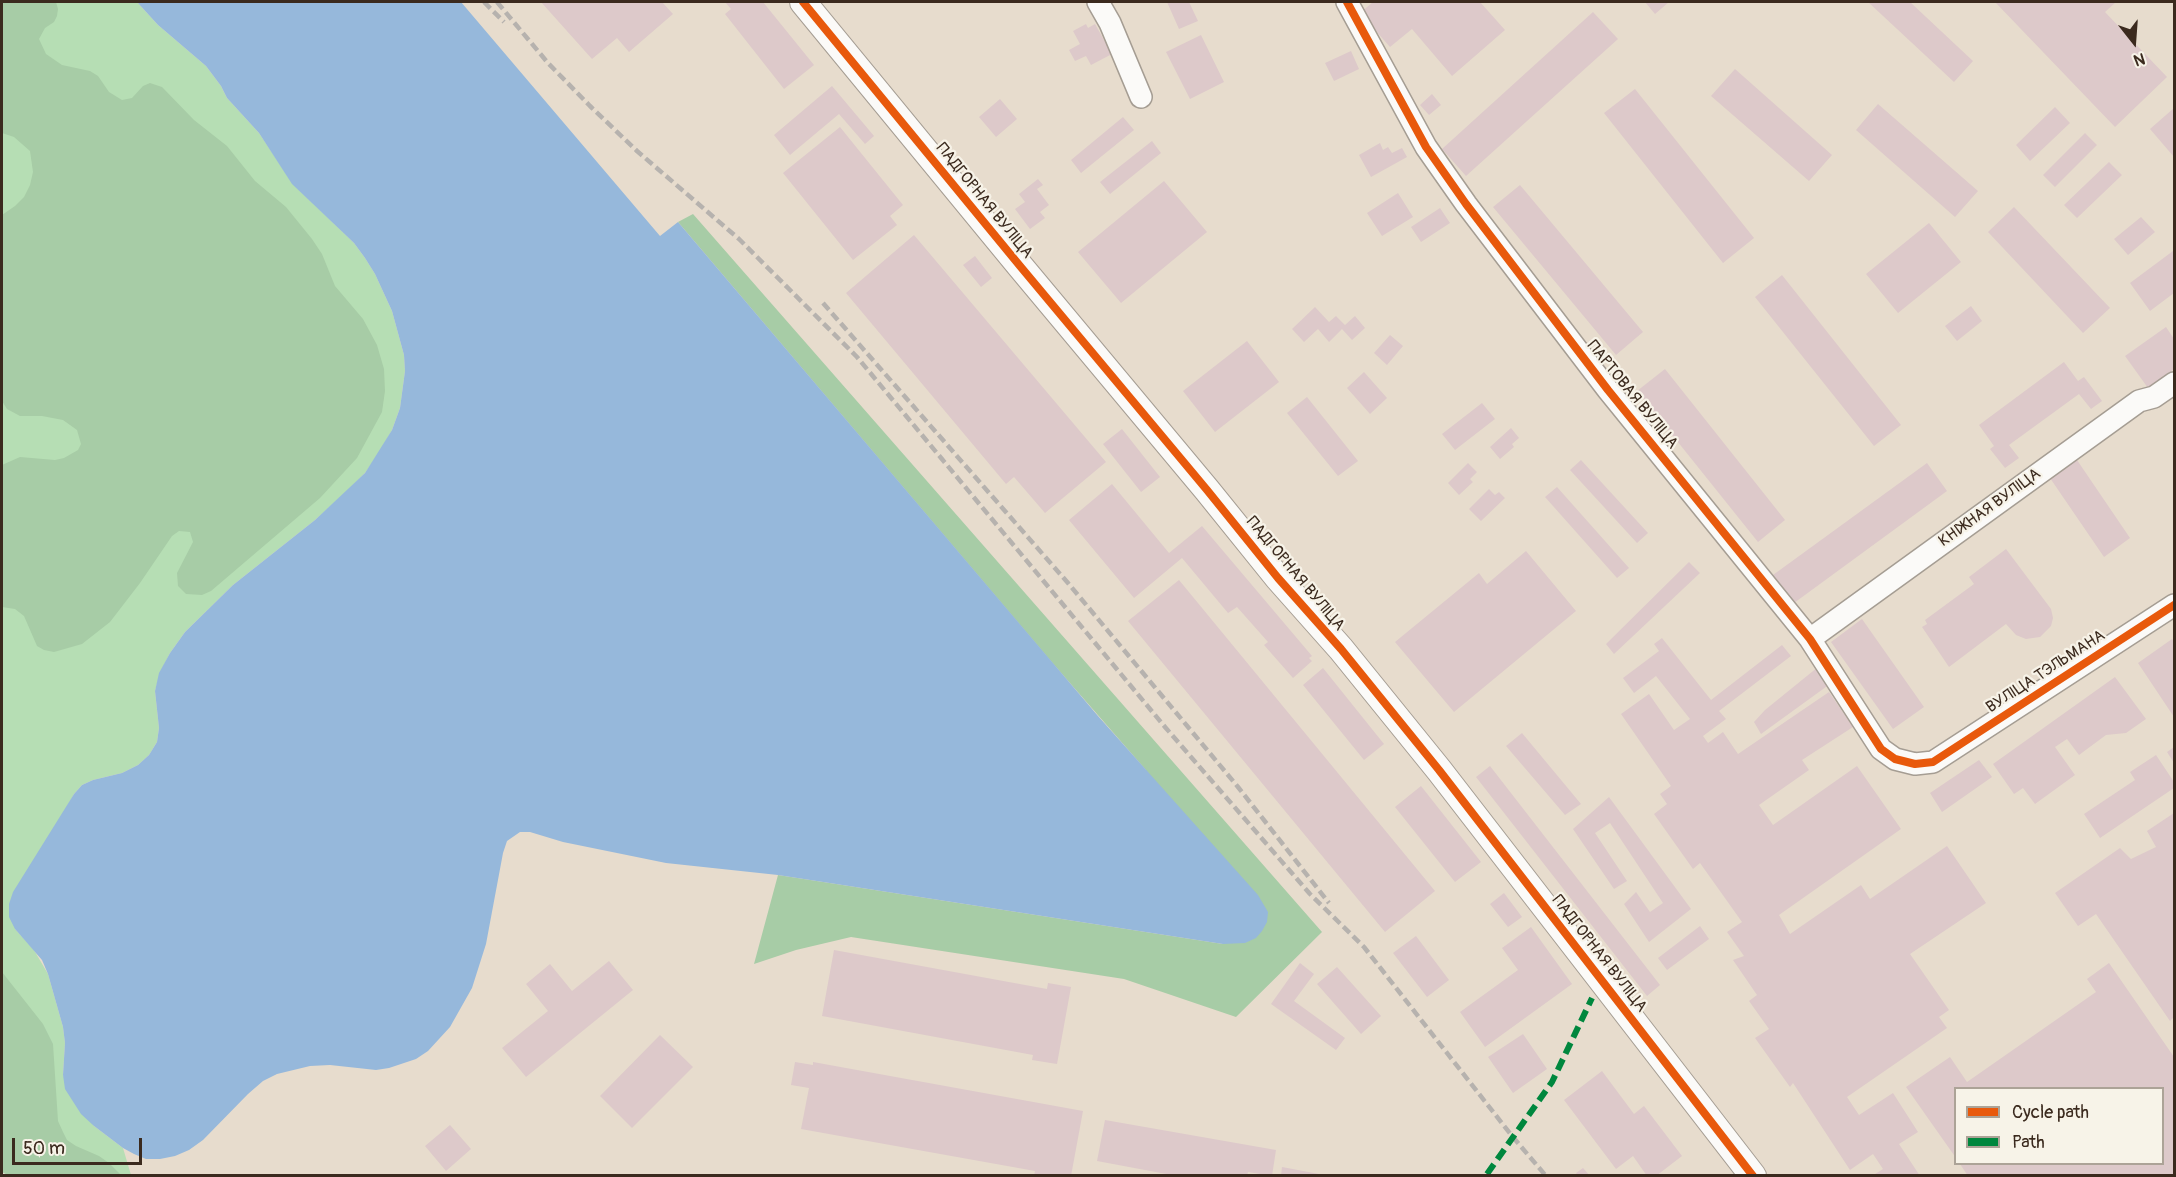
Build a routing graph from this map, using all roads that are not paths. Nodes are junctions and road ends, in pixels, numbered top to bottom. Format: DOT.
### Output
graph roads {
  1 [pos="803,2"];
  2 [pos="1098,2"];
  3 [pos="1347,2"];
  4 [pos="1141,97"];
  5 [pos="2175,383"];
  6 [pos="2175,605"];
  7 [pos="1810,639"];
  8 [pos="1933,762"];
  9 [pos="1753,1176"];
  1 -- 9 [label="street, ПАДГОРНАЯ ВУЛІЦА"];
  2 -- 4 [label="street"];
  3 -- 7 [label="street, ПАРТОВАЯ ВУЛІЦА"];
  5 -- 7 [label="street, КНІЖНАЯ ВУЛІЦА"];
  6 -- 8 [label="street, ВУЛІЦА ТЭЛЬМАНА"];
  7 -- 8 [label="street, ПАРТОВАЯ ВУЛІЦА"];
}
